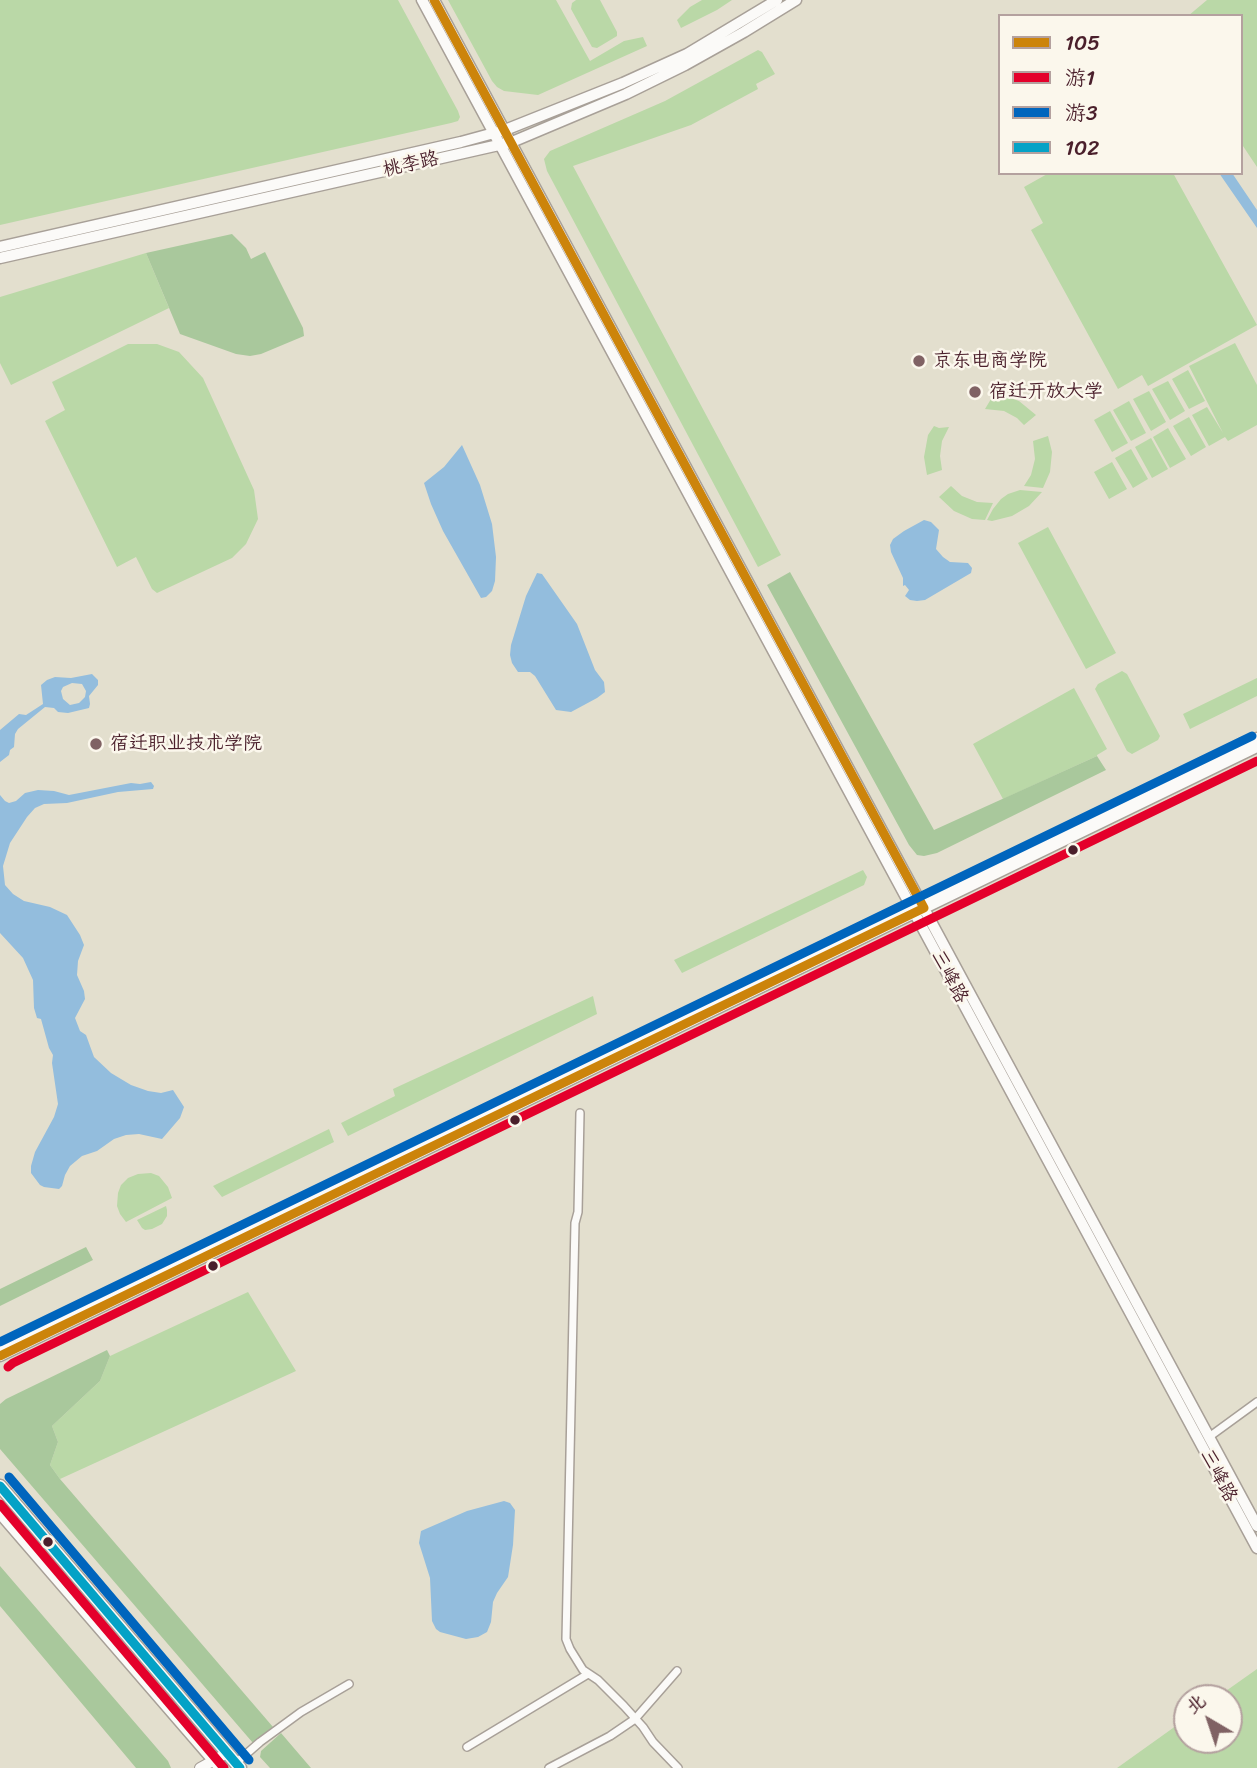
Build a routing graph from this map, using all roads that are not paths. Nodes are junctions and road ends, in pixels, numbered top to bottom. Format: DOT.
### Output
graph roads {
  1 [pos="422,0"];
  2 [pos="434,0"];
  3 [pos="777,0"];
  4 [pos="796,0"];
  5 [pos="505,130"];
  6 [pos="493,134"];
  7 [pos="512,142"];
  8 [pos="499,145"];
  9 [pos="0,247"];
  10 [pos="0,258"];
  11 [pos="1257,738"];
  12 [pos="1257,747"];
  13 [pos="917,906"];
  14 [pos="580,1113"];
  15 [pos="1,1353"];
  16 [pos="1257,1402"];
  17 [pos="1209,1437"];
  18 [pos="0,1486"];
  19 [pos="0,1512"];
  20 [pos="1257,1526"];
  21 [pos="1257,1548"];
  22 [pos="677,1671"];
  23 [pos="588,1674"];
  24 [pos="349,1684"];
  25 [pos="635,1719"];
  26 [pos="467,1747"];
  27 [pos="234,1761"];
  28 [pos="217,1764"];
  29 [pos="200,1768"];
  30 [pos="549,1768"];
  31 [pos="678,1768"];
  1 -- 6 [label="main road, 三峰路"];
  2 -- 5 [label="main road, 三峰路"];
  3 -- 5 [label="main road, 桃李路"];
  4 -- 7 [label="main road, 桃李路"];
  5 -- 6 [label="main road, 桃李路"];
  5 -- 7 [label="main road, 三峰路"];
  6 -- 8 [label="main road, 三峰路"];
  6 -- 9 [label="main road, 桃李路"];
  7 -- 8 [label="main road, 桃李路"];
  7 -- 13 [label="main road, 三峰路"];
  8 -- 10 [label="main road, 桃李路"];
  8 -- 13 [label="main road, 三峰路"];
  11 -- 13 [label="main road"];
  12 -- 13 [label="main road"];
  13 -- 15 [label="main road"];
  13 -- 17 [label="main road, 三峰路"];
  13 -- 21 [label="main road, 三峰路"];
  14 -- 23 [label="street"];
  16 -- 17 [label="street"];
  17 -- 20 [label="main road, 三峰路"];
  18 -- 27 [label="main road"];
  19 -- 28 [label="main road"];
  22 -- 25 [label="street"];
  23 -- 25 [label="street"];
  23 -- 26 [label="street"];
  24 -- 27 [label="street"];
  25 -- 30 [label="street"];
  25 -- 31 [label="street"];
  27 -- 28 [label="street"];
  28 -- 29 [label="street"];
}
